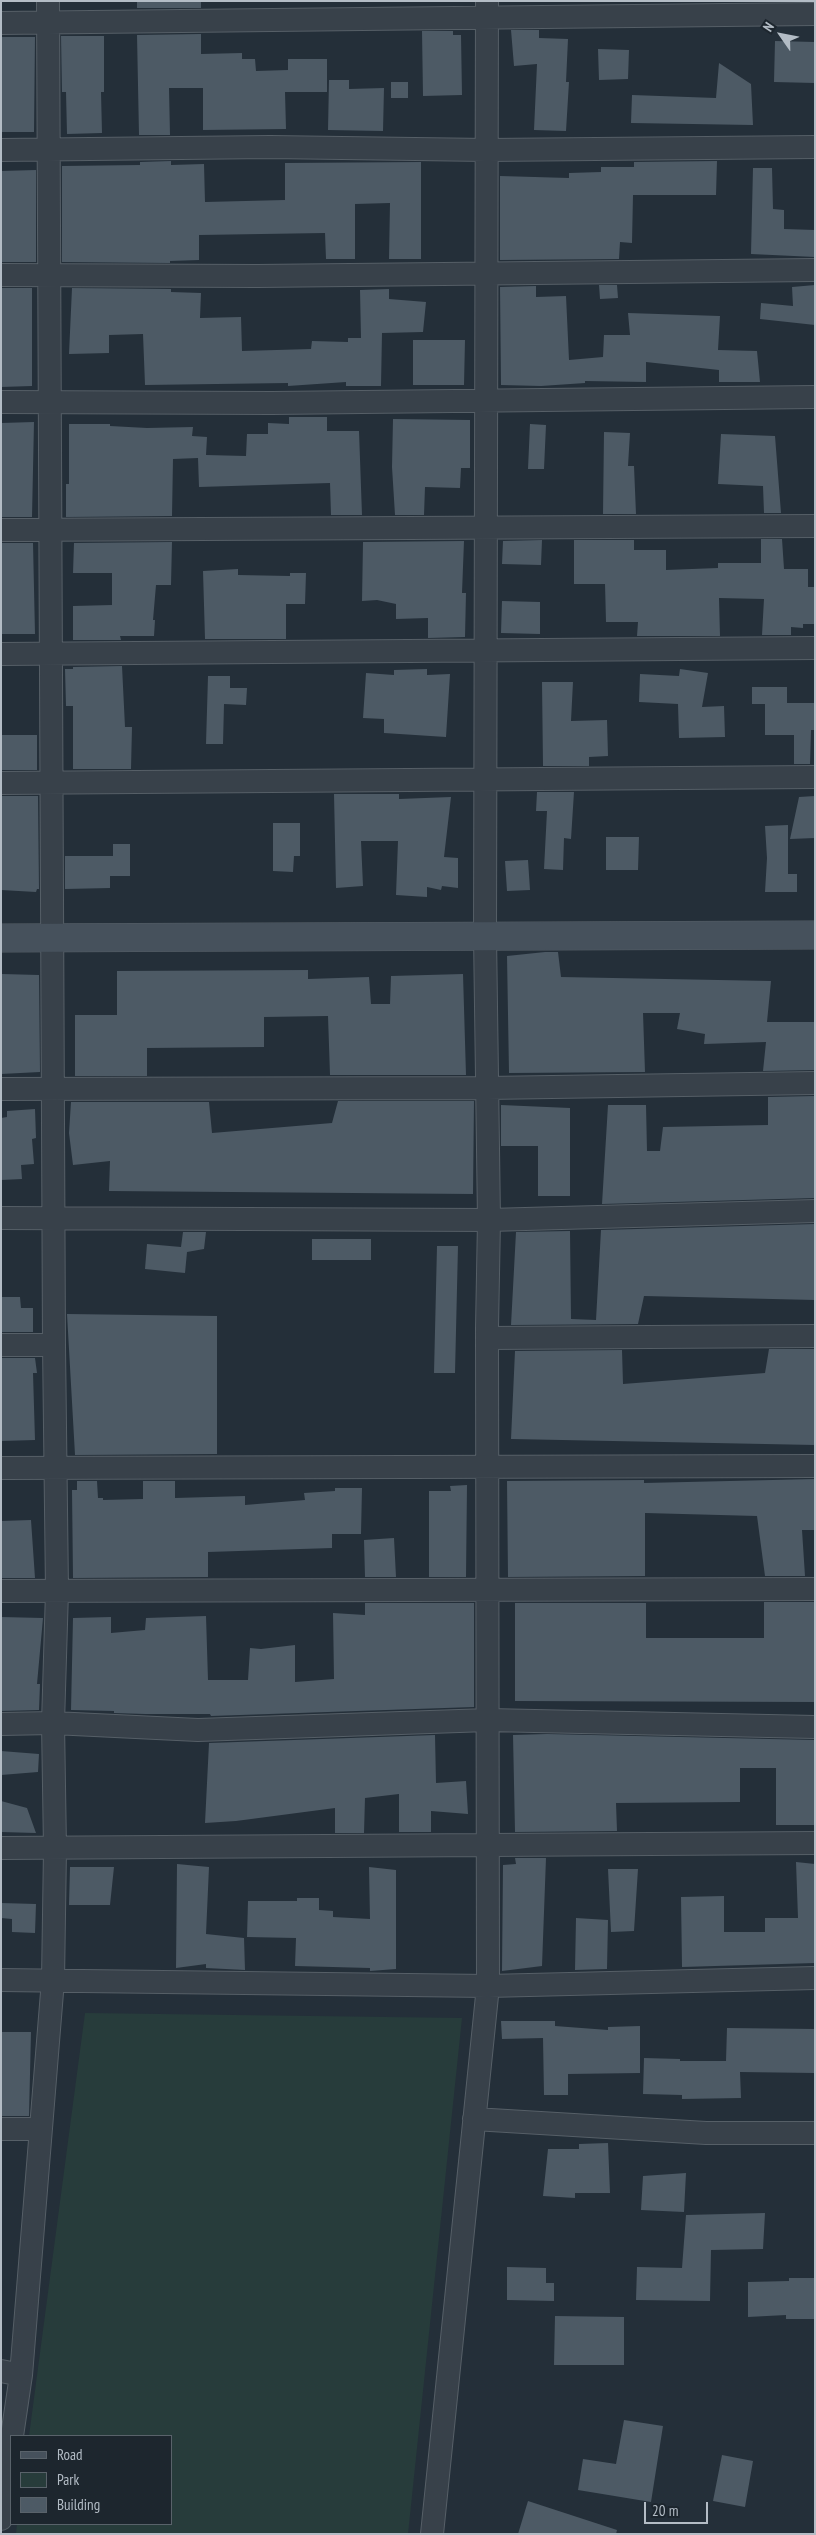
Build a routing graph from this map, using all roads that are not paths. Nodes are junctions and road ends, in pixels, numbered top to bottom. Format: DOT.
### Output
graph roads {
  1 [pos="487,10"];
  2 [pos="48,12"];
  3 [pos="815,14"];
  4 [pos="1,23"];
  5 [pos="815,147"];
  6 [pos="1,150"];
  7 [pos="49,150"];
  8 [pos="487,150"];
  9 [pos="815,270"];
  10 [pos="486,274"];
  11 [pos="1,275"];
  12 [pos="50,276"];
  13 [pos="815,397"];
  14 [pos="50,401"];
  15 [pos="486,401"];
  16 [pos="1,402"];
  17 [pos="815,526"];
  18 [pos="51,529"];
  19 [pos="486,529"];
  20 [pos="1,530"];
  21 [pos="815,648"];
  22 [pos="485,652"];
  23 [pos="52,653"];
  24 [pos="1,654"];
  25 [pos="815,777"];
  26 [pos="485,779"];
  27 [pos="1,783"];
  28 [pos="53,784"];
  29 [pos="485,935"];
  30 [pos="815,935"];
  31 [pos="1,938"];
  32 [pos="54,938"];
  33 [pos="815,1083"];
  34 [pos="487,1088"];
  35 [pos="1,1089"];
  36 [pos="53,1089"];
  37 [pos="815,1211"];
  38 [pos="1,1218"];
  39 [pos="53,1219"];
  40 [pos="489,1220"];
  41 [pos="815,1336"];
  42 [pos="487,1338"];
  43 [pos="1,1345"];
  44 [pos="54,1345"];
  45 [pos="487,1466"];
  46 [pos="815,1466"];
  47 [pos="1,1468"];
  48 [pos="55,1468"];
  49 [pos="815,1590"];
  50 [pos="1,1591"];
  51 [pos="57,1591"];
  52 [pos="488,1591"];
  53 [pos="488,1720"];
  54 [pos="53,1723"];
  55 [pos="1,1724"];
  56 [pos="815,1727"];
  57 [pos="815,1843"];
  58 [pos="488,1846"];
  59 [pos="1,1848"];
  60 [pos="55,1848"];
  61 [pos="815,1978"];
  62 [pos="1,1980"];
  63 [pos="53,1980"];
  64 [pos="488,1986"];
  65 [pos="474,2119"];
  66 [pos="1,2129"];
  67 [pos="41,2129"];
  68 [pos="815,2134"];
  69 [pos="11,2373"];
  70 [pos="12,2435"];
  71 [pos="10,2452"];
  72 [pos="2,2511"];
  73 [pos="432,2534"];
  1 -- 2 [label="street"];
  1 -- 3 [label="street"];
  1 -- 8 [label="street"];
  2 -- 4 [label="street"];
  2 -- 7 [label="street"];
  5 -- 8 [label="street"];
  6 -- 7 [label="street"];
  7 -- 8 [label="street"];
  7 -- 12 [label="street"];
  8 -- 10 [label="street"];
  9 -- 10 [label="street"];
  10 -- 12 [label="street"];
  10 -- 15 [label="street"];
  11 -- 12 [label="street"];
  12 -- 14 [label="street"];
  13 -- 15 [label="street"];
  14 -- 15 [label="street"];
  14 -- 16 [label="street"];
  14 -- 18 [label="street"];
  15 -- 19 [label="street"];
  17 -- 19 [label="street"];
  18 -- 19 [label="street"];
  18 -- 20 [label="street"];
  18 -- 23 [label="street"];
  19 -- 22 [label="street"];
  21 -- 22 [label="street"];
  22 -- 23 [label="street"];
  22 -- 26 [label="street"];
  23 -- 24 [label="street"];
  23 -- 28 [label="street"];
  25 -- 26 [label="street"];
  26 -- 28 [label="street"];
  26 -- 29 [label="street"];
  27 -- 28 [label="street"];
  28 -- 32 [label="street"];
  29 -- 30 [label="street"];
  29 -- 32 [label="street"];
  29 -- 34 [label="street"];
  31 -- 32 [label="street"];
  32 -- 36 [label="street"];
  33 -- 34 [label="street"];
  34 -- 36 [label="street"];
  34 -- 40 [label="street"];
  35 -- 36 [label="street"];
  36 -- 39 [label="street"];
  37 -- 40 [label="street"];
  38 -- 39 [label="street"];
  39 -- 40 [label="street"];
  39 -- 44 [label="street"];
  40 -- 42 [label="street"];
  41 -- 42 [label="street"];
  42 -- 45 [label="street"];
  43 -- 44 [label="street"];
  44 -- 48 [label="street"];
  45 -- 46 [label="street"];
  45 -- 48 [label="street"];
  45 -- 52 [label="street"];
  47 -- 48 [label="street"];
  48 -- 51 [label="street"];
  49 -- 52 [label="street"];
  50 -- 51 [label="street"];
  51 -- 52 [label="street"];
  51 -- 54 [label="street"];
  52 -- 53 [label="street"];
  53 -- 54 [label="street"];
  53 -- 56 [label="street"];
  53 -- 58 [label="street"];
  54 -- 55 [label="street"];
  54 -- 60 [label="street"];
  57 -- 58 [label="street"];
  58 -- 60 [label="street"];
  58 -- 64 [label="street"];
  59 -- 60 [label="street"];
  60 -- 63 [label="street"];
  61 -- 64 [label="street"];
  62 -- 63 [label="street"];
  63 -- 64 [label="street"];
  63 -- 67 [label="street"];
  64 -- 65 [label="street"];
  65 -- 68 [label="street"];
  65 -- 73 [label="street"];
  66 -- 67 [label="street"];
  67 -- 69 [label="street"];
  69 -- 70 [label="street"];
  71 -- 72 [label="street"];
}
